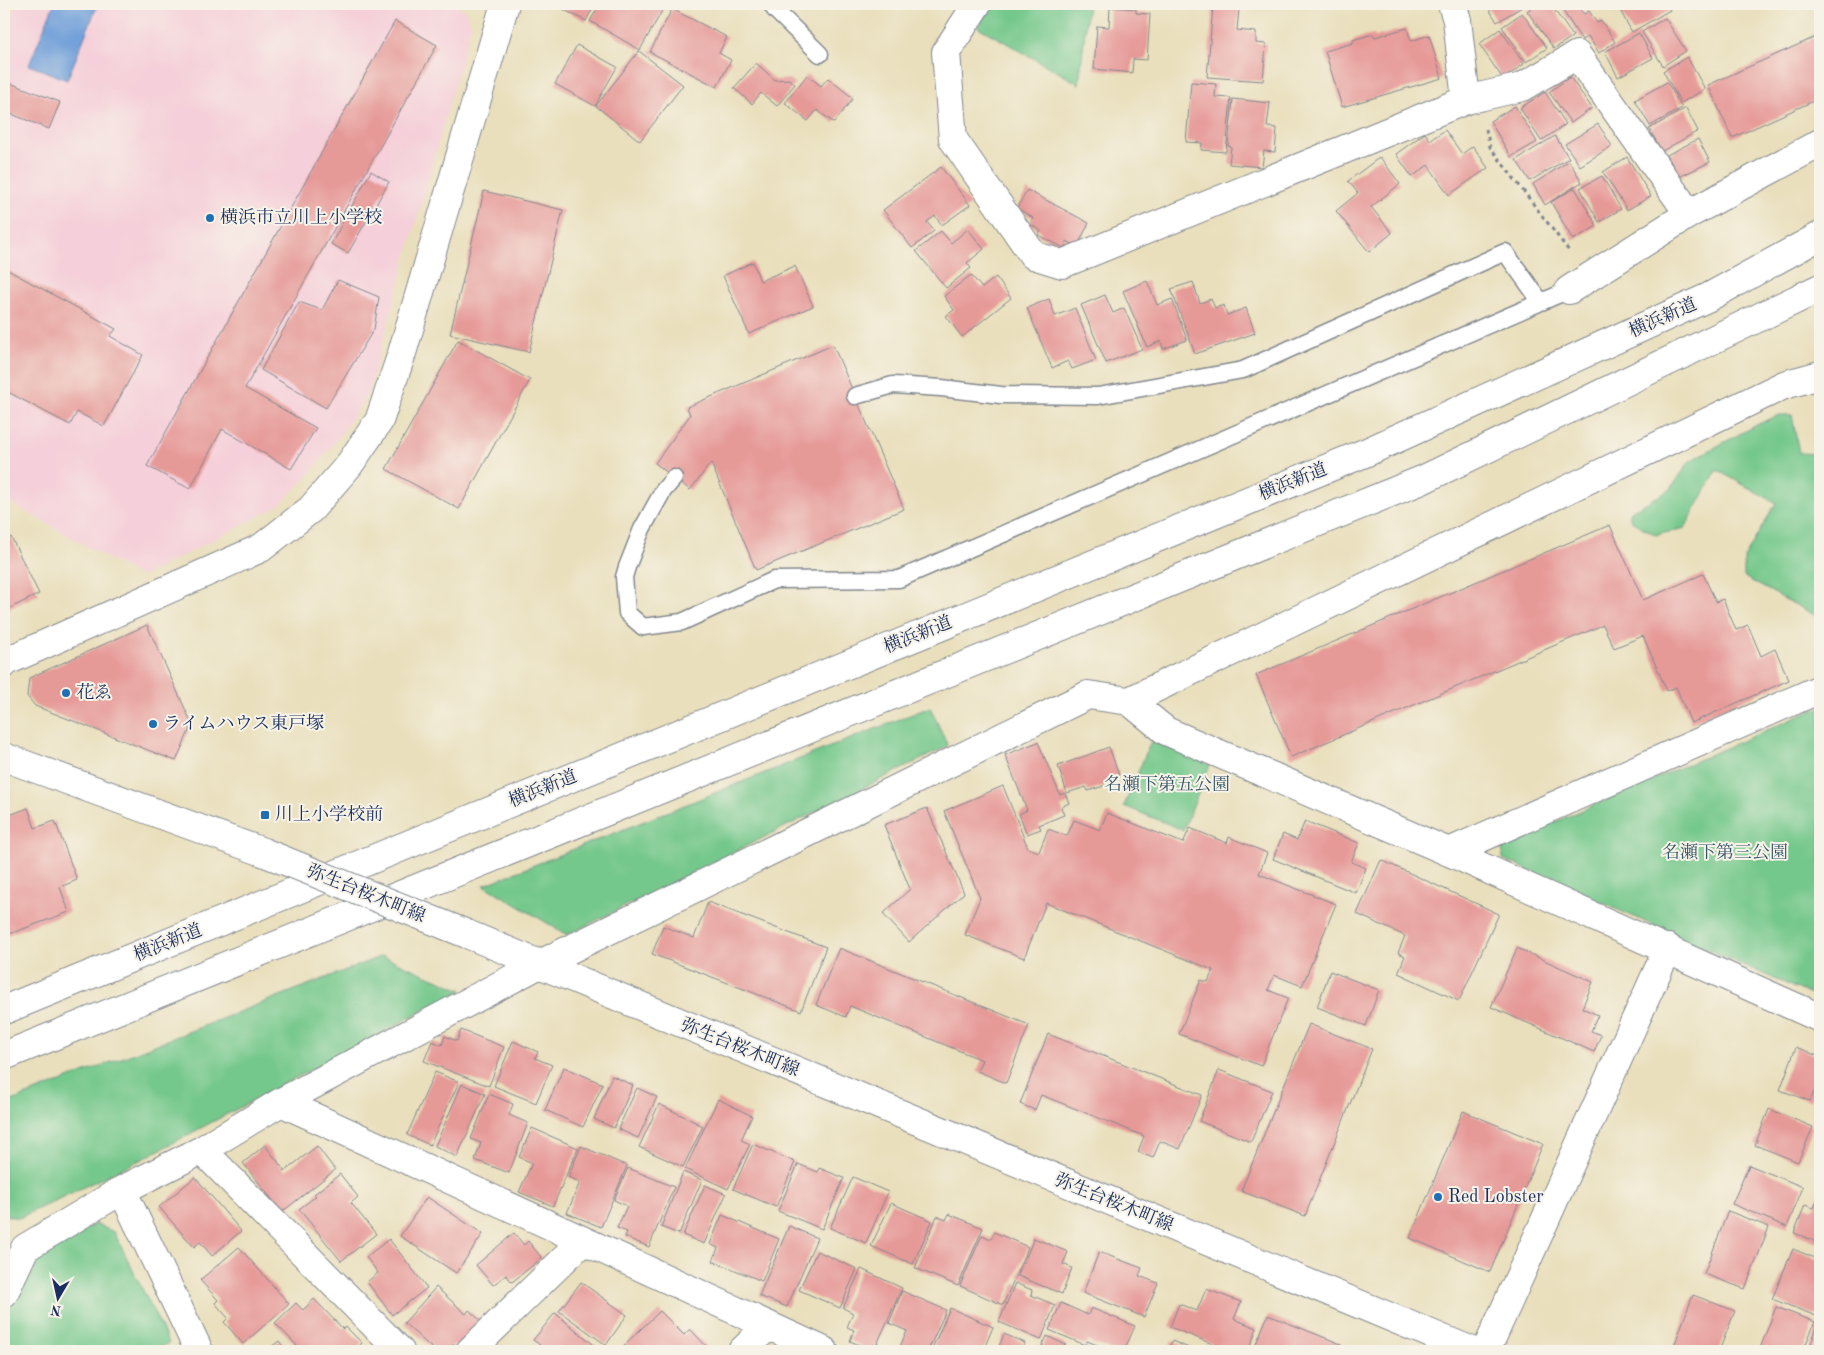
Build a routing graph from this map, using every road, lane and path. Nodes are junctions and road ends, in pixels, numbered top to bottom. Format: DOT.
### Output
graph roads {
  1 [pos="771,4"];
  2 [pos="977,4"];
  3 [pos="1452,4"];
  4 [pos="498,7"];
  5 [pos="820,54"];
  6 [pos="1466,100"];
  7 [pos="1485,124"];
  8 [pos="1820,143"];
  9 [pos="1689,214"];
  10 [pos="1820,236"];
  11 [pos="1571,254"];
  12 [pos="1820,288"];
  13 [pos="1569,290"];
  14 [pos="1541,302"];
  15 [pos="1820,375"];
  16 [pos="856,396"];
  17 [pos="674,478"];
  18 [pos="4,664"];
  19 [pos="1820,689"];
  20 [pos="1129,701"];
  21 [pos="4,756"];
  22 [pos="1449,852"];
  23 [pos="1668,948"];
  24 [pos="538,965"];
  25 [pos="4,1010"];
  26 [pos="1820,1018"];
  27 [pos="4,1056"];
  28 [pos="281,1102"];
  29 [pos="202,1150"];
  30 [pos="122,1190"];
  31 [pos="583,1241"];
  32 [pos="4,1293"];
  33 [pos="768,1326"];
  34 [pos="200,1351"];
  35 [pos="400,1351"];
  36 [pos="470,1351"];
  37 [pos="742,1351"];
  38 [pos="824,1351"];
  39 [pos="1472,1351"];
  40 [pos="1486,1351"];
  1 -- 5 [label="lane"];
  2 -- 6 [label="main road"];
  3 -- 6 [label="main road"];
  4 -- 18 [label="main road"];
  6 -- 9 [label="main road"];
  7 -- 11 [label="path"];
  8 -- 9 [label="main road"];
  9 -- 13 [label="main road"];
  10 -- 25 [label="main road, 横浜新道"];
  12 -- 27 [label="main road"];
  13 -- 14 [label="lane"];
  14 -- 16 [label="lane"];
  14 -- 17 [label="lane"];
  15 -- 20 [label="main road"];
  19 -- 22 [label="main road"];
  20 -- 22 [label="main road"];
  20 -- 24 [label="main road"];
  21 -- 24 [label="main road, 弥生台桜木町線, bridge"];
  22 -- 23 [label="main road"];
  23 -- 26 [label="main road"];
  23 -- 40 [label="main road"];
  24 -- 28 [label="main road"];
  24 -- 39 [label="main road, 弥生台桜木町線"];
  28 -- 29 [label="main road"];
  28 -- 31 [label="main road"];
  29 -- 30 [label="main road"];
  29 -- 35 [label="main road"];
  30 -- 32 [label="main road"];
  30 -- 34 [label="main road"];
  31 -- 33 [label="main road"];
  31 -- 36 [label="main road"];
  33 -- 37 [label="main road"];
  33 -- 38 [label="main road"];
}
